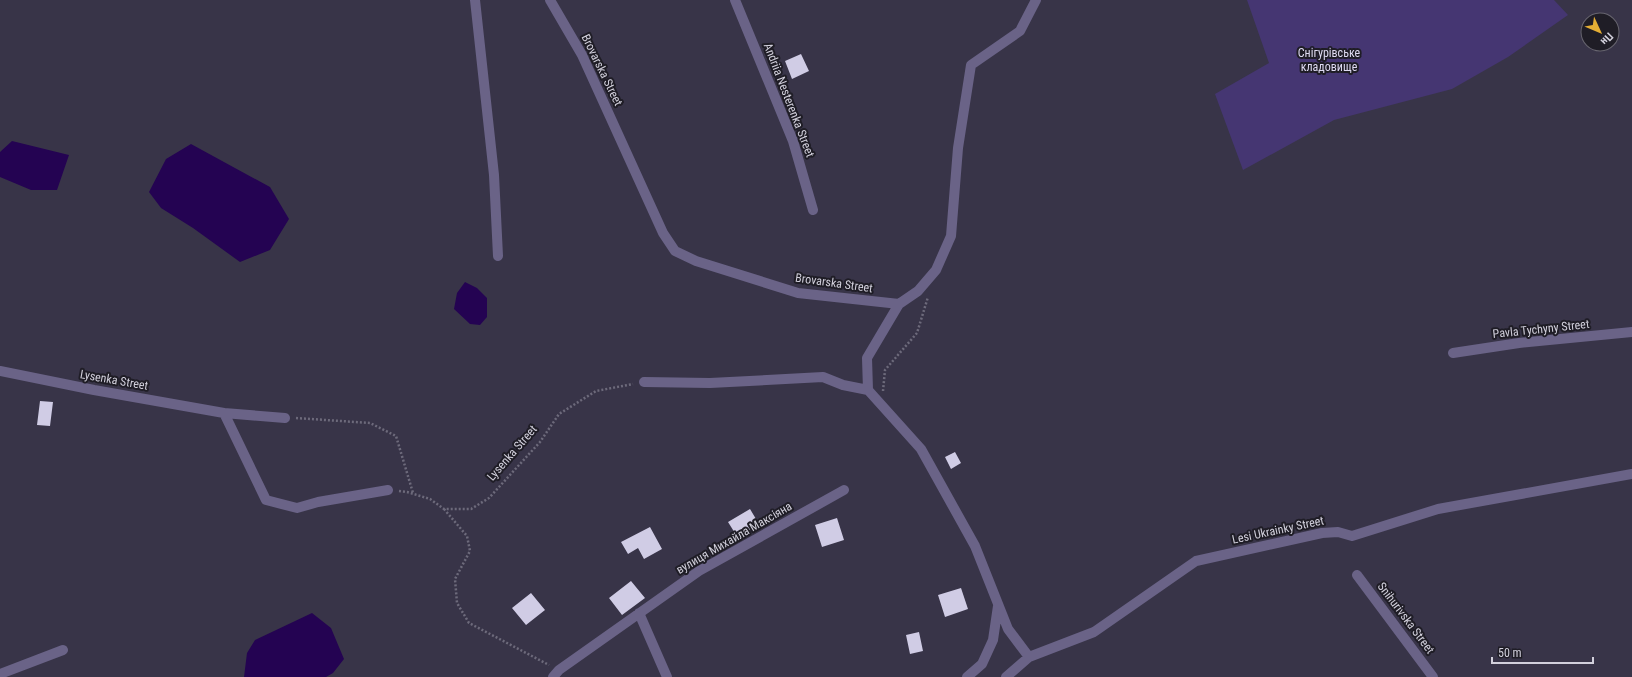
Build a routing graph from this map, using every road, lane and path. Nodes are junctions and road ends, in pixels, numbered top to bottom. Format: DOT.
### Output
graph roads {
  1 [pos="475,0"];
  2 [pos="550,0"];
  3 [pos="735,0"];
  4 [pos="1036,0"];
  5 [pos="813,210"];
  6 [pos="498,256"];
  7 [pos="930,291"];
  8 [pos="899,304"];
  9 [pos="1632,332"];
  10 [pos="1453,353"];
  11 [pos="0,371"];
  12 [pos="644,382"];
  13 [pos="868,390"];
  14 [pos="881,403"];
  15 [pos="224,413"];
  16 [pos="285,418"];
  17 [pos="1632,474"];
  18 [pos="388,490"];
  19 [pos="844,490"];
  20 [pos="413,494"];
  21 [pos="444,510"];
  22 [pos="1357,576"];
  23 [pos="998,604"];
  24 [pos="639,613"];
  25 [pos="63,650"];
  26 [pos="1029,657"];
  27 [pos="556,673"];
  28 [pos="0,674"];
  29 [pos="667,677"];
  30 [pos="967,677"];
  31 [pos="1006,677"];
  32 [pos="1433,677"];
  1 -- 6 [label="street"];
  2 -- 8 [label="street, Brovarska Street"];
  3 -- 5 [label="street, Andriia Nesterenka Street"];
  4 -- 8 [label="street"];
  7 -- 14 [label="path"];
  8 -- 13 [label="street"];
  9 -- 10 [label="street, Pavla Tychyny Street"];
  11 -- 15 [label="street, Lysenka Street"];
  12 -- 13 [label="street"];
  12 -- 21 [label="path, Lysenka Street"];
  13 -- 14 [label="street"];
  14 -- 23 [label="street"];
  15 -- 16 [label="street, Lysenka Street"];
  15 -- 18 [label="street"];
  16 -- 20 [label="path"];
  17 -- 26 [label="street, Lesi Ukrainky Street"];
  18 -- 20 [label="path"];
  19 -- 24 [label="street, вулиця Михайла Максіяна"];
  20 -- 21 [label="path"];
  21 -- 27 [label="path"];
  22 -- 32 [label="street, Snihurivska Street"];
  23 -- 26 [label="street"];
  23 -- 30 [label="street"];
  24 -- 27 [label="street, вулиця Михайла Максіяна"];
  24 -- 29 [label="street"];
  25 -- 28 [label="street"];
  26 -- 31 [label="street, Lesi Ukrainky Street"];
}
